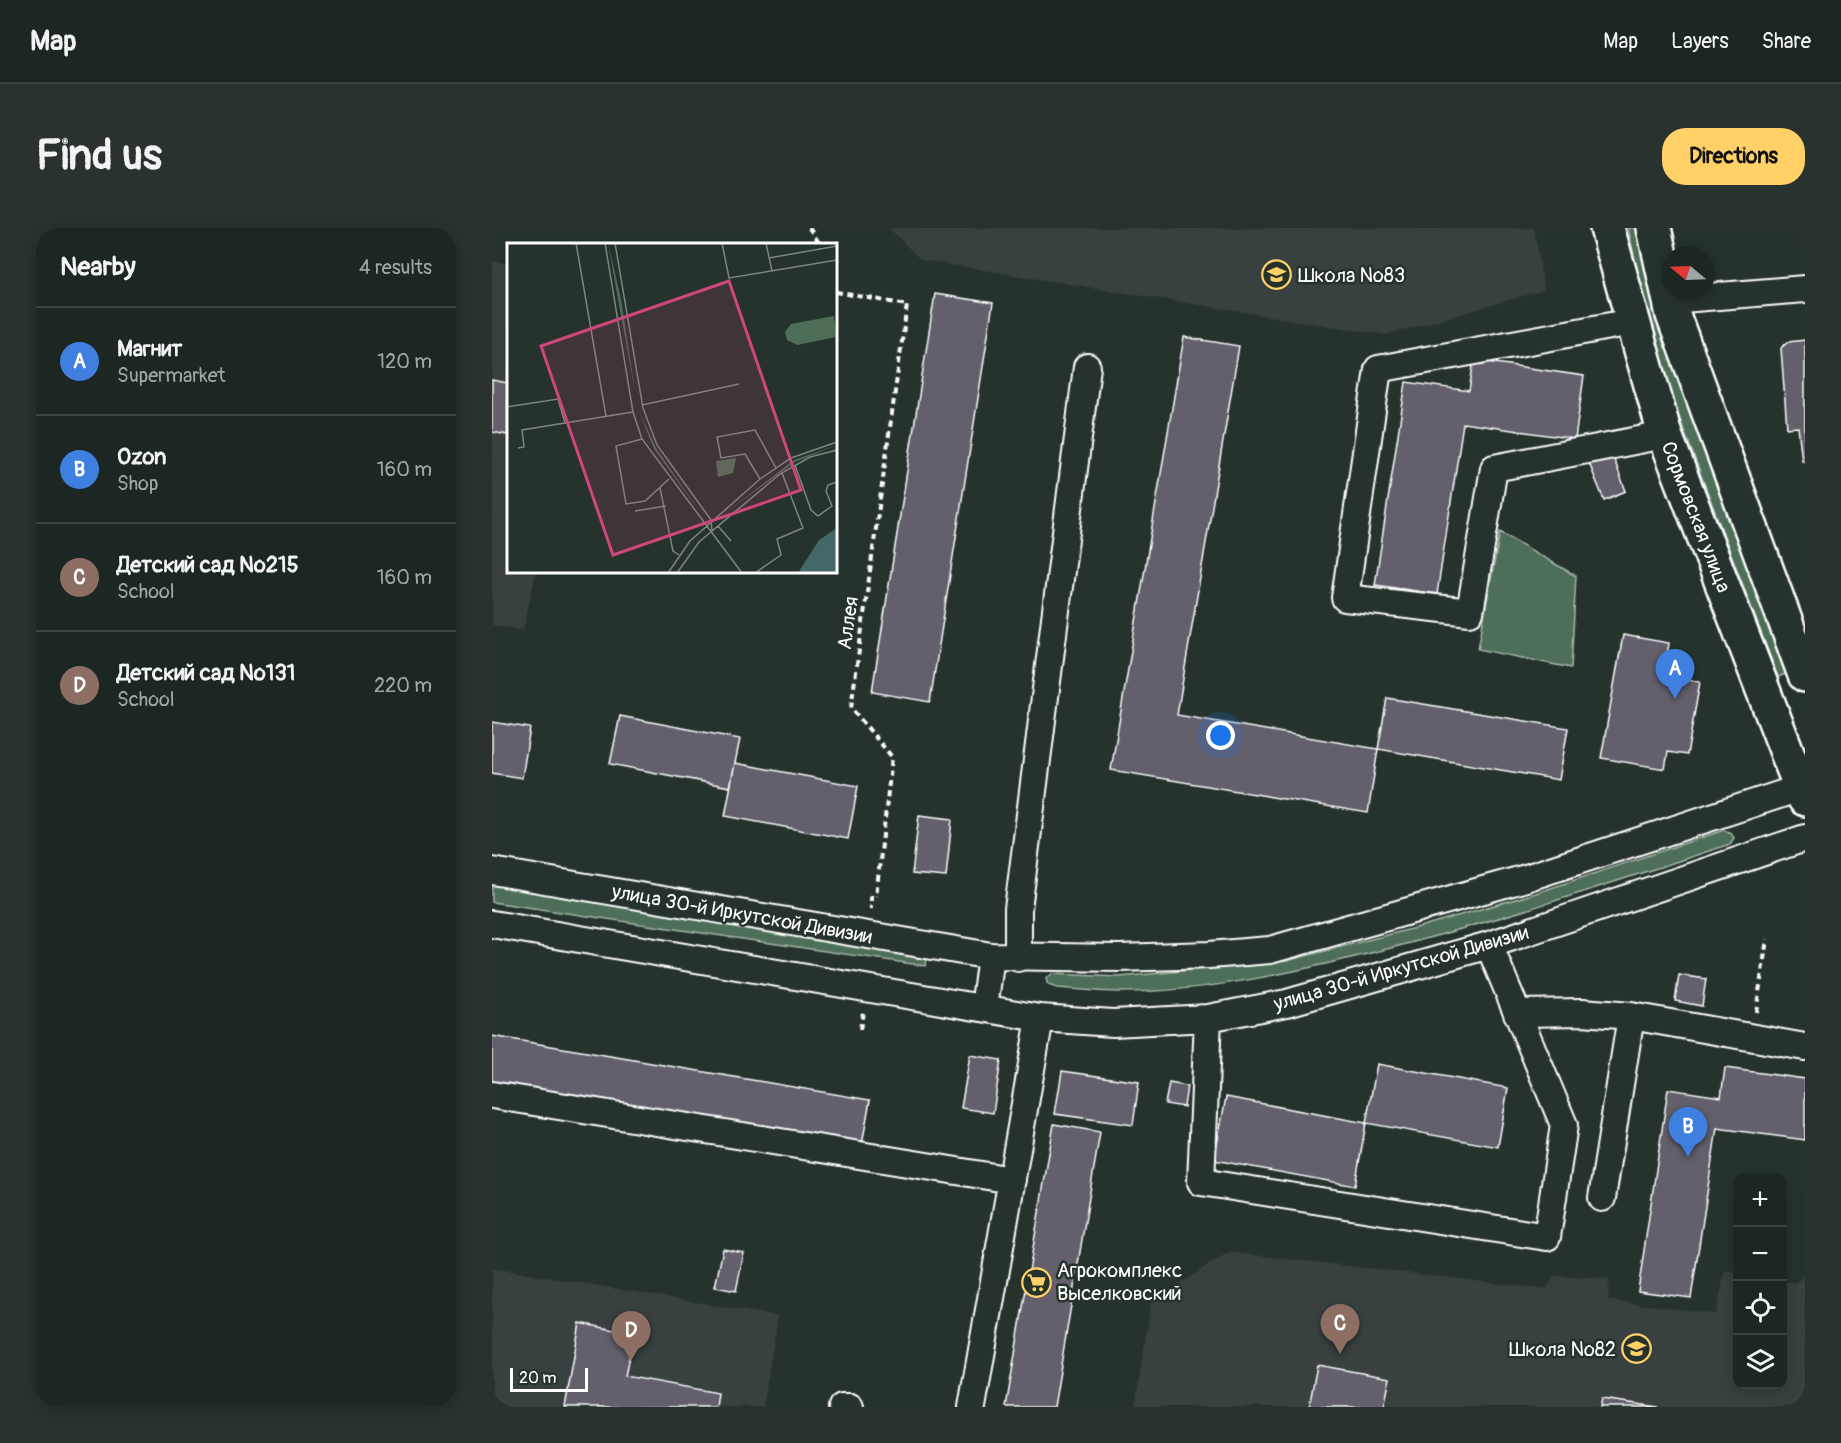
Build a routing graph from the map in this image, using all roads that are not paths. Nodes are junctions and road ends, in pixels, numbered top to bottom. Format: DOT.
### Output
graph roads {
  1 [pos="1607,228"];
  2 [pos="1654,228"];
  3 [pos="1661,260"];
  4 [pos="1805,289"];
  5 [pos="1715,296"];
  6 [pos="1670,300"];
  7 [pos="1632,322"];
  8 [pos="1087,366"];
  9 [pos="1665,435"];
  10 [pos="1805,675"];
  11 [pos="1803,792"];
  12 [pos="1805,838"];
  13 [pos="492,871"];
  14 [pos="492,924"];
  15 [pos="1490,945"];
  16 [pos="991,956"];
  17 [pos="1018,958"];
  18 [pos="984,1008"];
  19 [pos="1517,1013"];
  20 [pos="1630,1016"];
  21 [pos="1040,1018"];
  22 [pos="1208,1018"];
  23 [pos="1805,1047"];
  24 [pos="492,1095"];
  25 [pos="1012,1180"];
  26 [pos="1602,1198"];
  27 [pos="842,1407"];
  28 [pos="850,1407"];
  29 [pos="972,1407"];
  1 -- 7 [label="main road, Сормовская улица"];
  2 -- 3 [label="main road"];
  4 -- 5 [label="street"];
  6 -- 10 [label="main road"];
  7 -- 9 [label="main road, Сормовская улица"];
  7 -- 9 [label="street"];
  8 -- 17 [label="street"];
  9 -- 11 [label="main road, Сормовская улица"];
  11 -- 17 [label="street, улица 30-й Иркутской Дивизии"];
  12 -- 15 [label="street, улица 30-й Иркутской Дивизии"];
  13 -- 16 [label="street, улица 30-й Иркутской Дивизии"];
  14 -- 18 [label="street, улица 30-й Иркутской Дивизии"];
  15 -- 19 [label="street"];
  15 -- 22 [label="street, улица 30-й Иркутской Дивизии"];
  16 -- 17 [label="street, улица 30-й Иркутской Дивизии"];
  16 -- 18 [label="street"];
  18 -- 21 [label="street, улица 30-й Иркутской Дивизии"];
  19 -- 20 [label="street"];
  19 -- 22 [label="street"];
  20 -- 23 [label="street"];
  20 -- 26 [label="street"];
  21 -- 22 [label="street, улица 30-й Иркутской Дивизии"];
  21 -- 25 [label="street"];
  24 -- 25 [label="street"];
  25 -- 29 [label="street"];
  27 -- 28 [label="street"];
}
